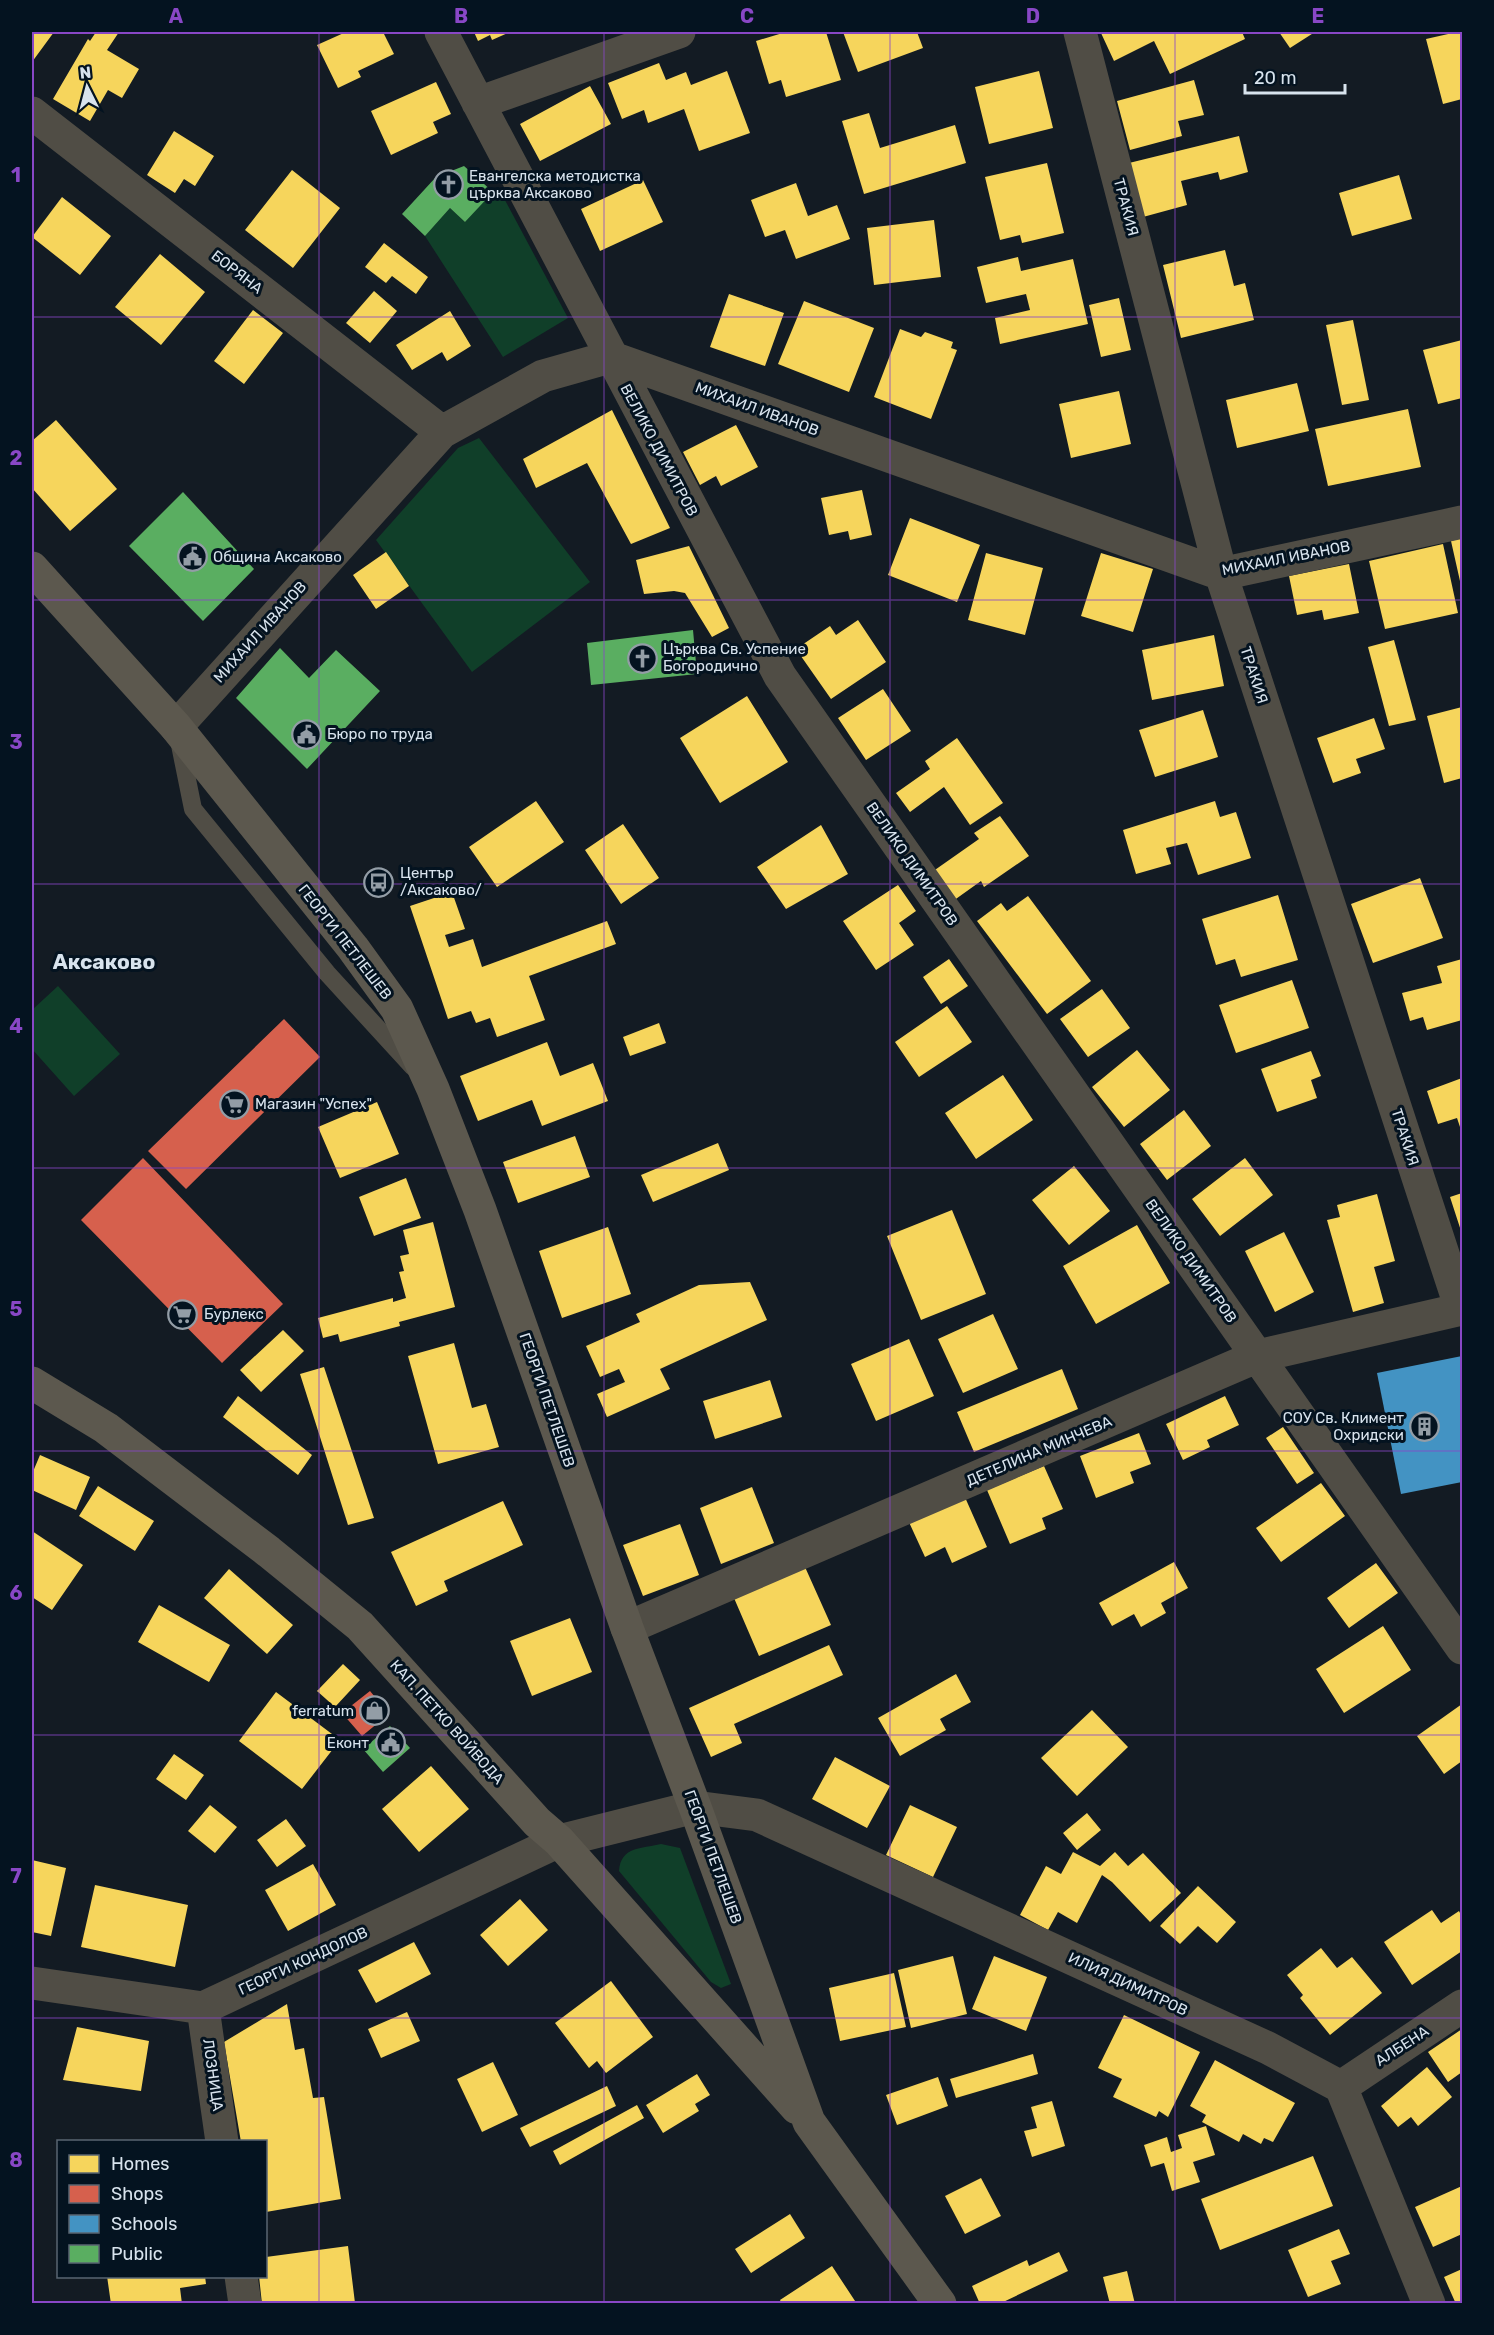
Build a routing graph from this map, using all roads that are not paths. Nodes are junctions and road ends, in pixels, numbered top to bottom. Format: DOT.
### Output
graph roads {
  1 [pos="441,32"];
  2 [pos="679,32"];
  3 [pos="1080,32"];
  4 [pos="478,103"];
  5 [pos="32,112"];
  6 [pos="610,357"];
  7 [pos="442,432"];
  8 [pos="1462,522"];
  9 [pos="34,571"];
  10 [pos="1221,574"];
  11 [pos="181,720"];
  12 [pos="1462,1309"];
  13 [pos="1258,1356"];
  14 [pos="32,1383"];
  15 [pos="627,1628"];
  16 [pos="1462,1648"];
  17 [pos="695,1807"];
  18 [pos="559,1840"];
  19 [pos="32,1983"];
  20 [pos="1462,2006"];
  21 [pos="203,2008"];
  22 [pos="1341,2087"];
  23 [pos="809,2122"];
  24 [pos="222,2140"];
  25 [pos="241,2278"];
  26 [pos="245,2304"];
  27 [pos="940,2304"];
  28 [pos="1429,2304"];
  1 -- 4 [label="street, ВЕЛИКО ДИМИТРОВ"];
  2 -- 4 [label="street"];
  3 -- 10 [label="street, ТРАКИЯ"];
  4 -- 6 [label="street, ВЕЛИКО ДИМИТРОВ"];
  5 -- 7 [label="street, БОРЯНА"];
  6 -- 7 [label="street, МИХАИЛ ИВАНОВ"];
  6 -- 10 [label="street, МИХАИЛ ИВАНОВ"];
  6 -- 13 [label="street, ВЕЛИКО ДИМИТРОВ"];
  7 -- 11 [label="street, МИХАИЛ ИВАНОВ"];
  8 -- 10 [label="street, МИХАИЛ ИВАНОВ"];
  9 -- 11 [label="main road, ГЕОРГИ ПЕТЛЕШЕВ"];
  10 -- 12 [label="street, ТРАКИЯ"];
  11 -- 15 [label="main road, ГЕОРГИ ПЕТЛЕШЕВ"];
  12 -- 13 [label="street, ДЕТЕЛИНА МИНЧЕВА"];
  13 -- 15 [label="street, ДЕТЕЛИНА МИНЧЕВА"];
  13 -- 16 [label="street, ВЕЛИКО ДИМИТРОВ"];
  14 -- 18 [label="main road, КАП. ПЕТКО ВОЙВОДА"];
  15 -- 17 [label="main road, ГЕОРГИ ПЕТЛЕШЕВ"];
  17 -- 18 [label="street, ГЕОРГИ КОНДОЛОВ"];
  17 -- 22 [label="street, ИЛИЯ ДИМИТРОВ"];
  17 -- 23 [label="main road, ГЕОРГИ ПЕТЛЕШЕВ"];
  18 -- 21 [label="street, ГЕОРГИ КОНДОЛОВ"];
  18 -- 23 [label="main road, КАП. ПЕТКО ВОЙВОДА"];
  19 -- 21 [label="street"];
  20 -- 22 [label="street, АЛБЕНА"];
  21 -- 24 [label="street, ЛОЗНИЦА"];
  22 -- 28 [label="street"];
  23 -- 27 [label="main road, ГЕОРГИ ПЕТЛЕШЕВ"];
  25 -- 26 [label="street"];
}
